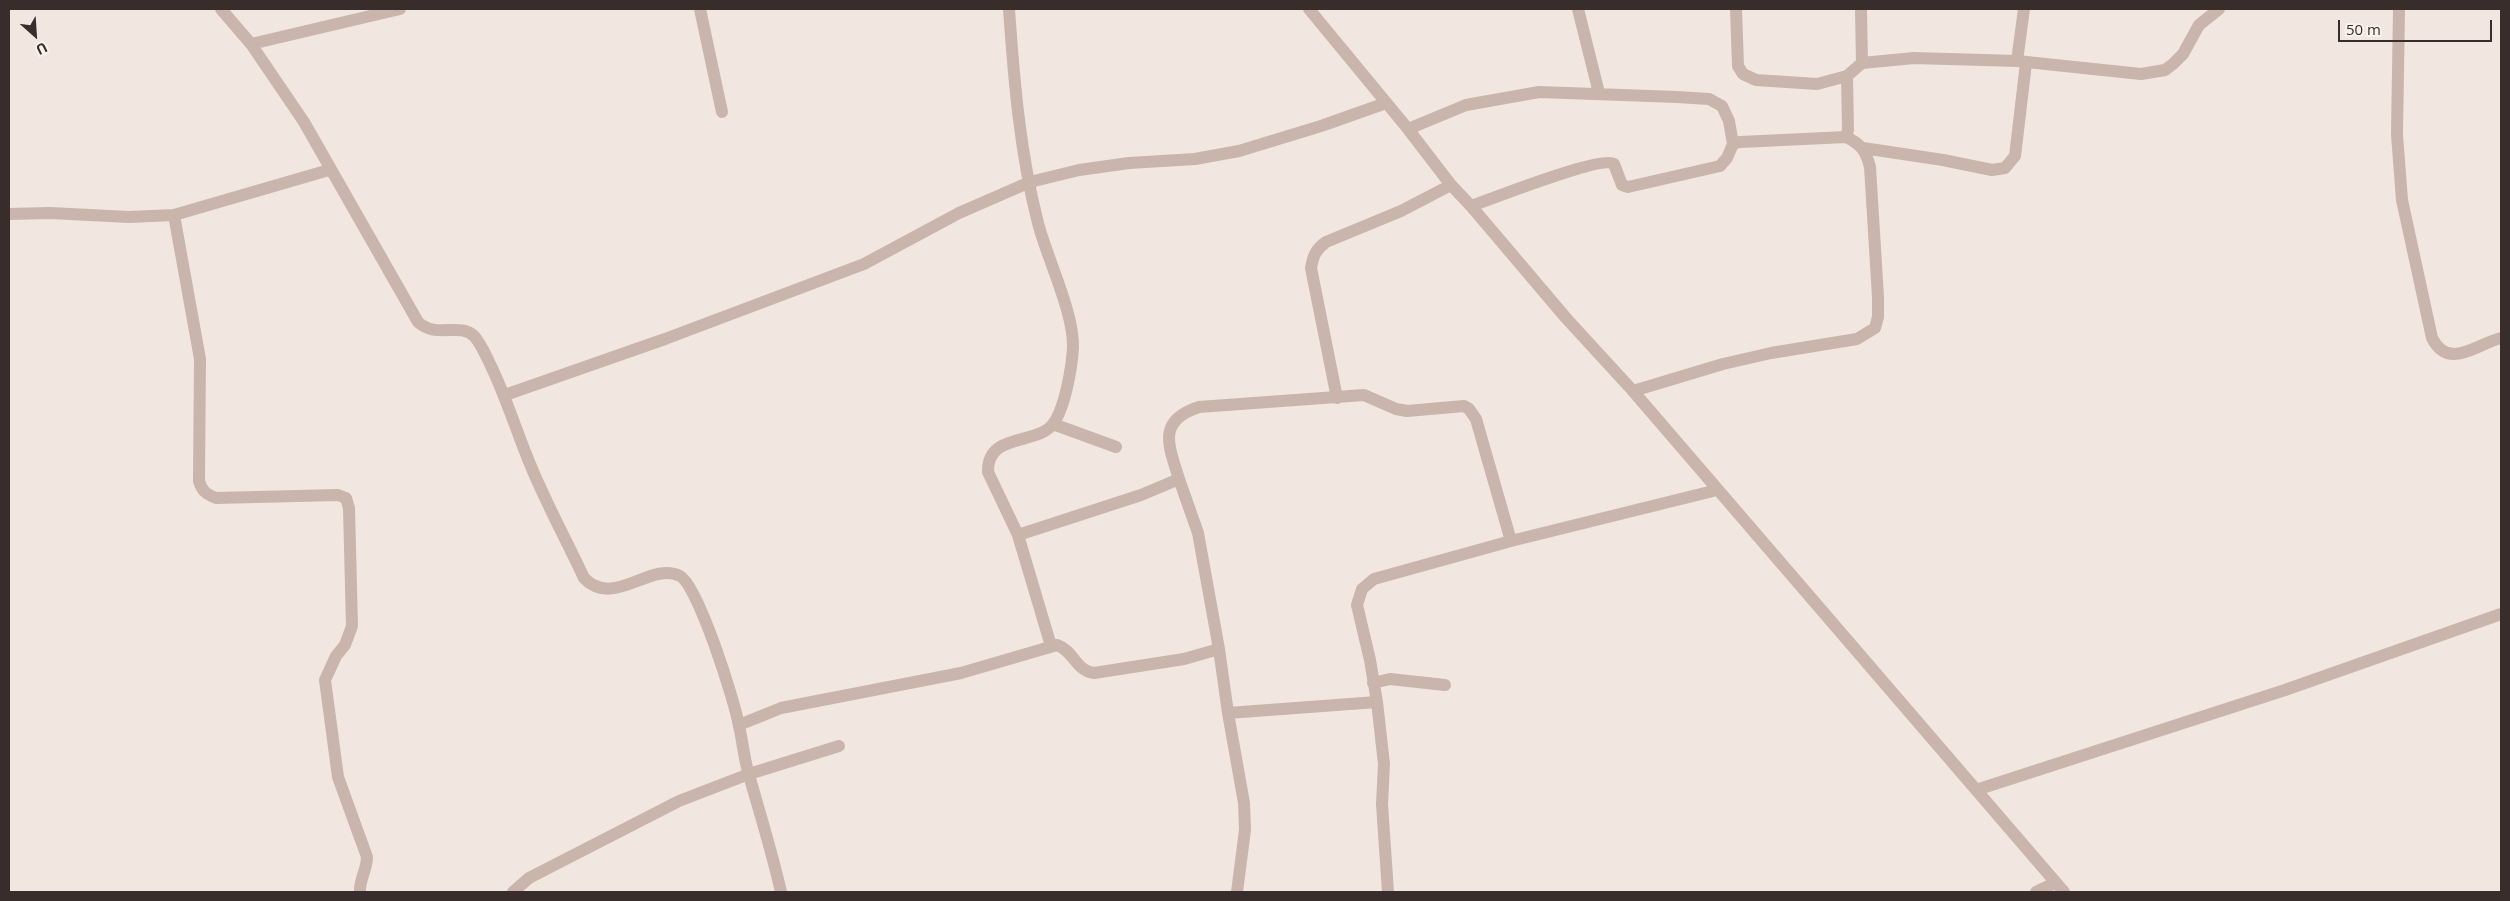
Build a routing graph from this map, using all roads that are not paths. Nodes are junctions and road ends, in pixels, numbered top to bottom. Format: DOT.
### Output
graph roads {
  1 [pos="221,9"];
  2 [pos="400,9"];
  3 [pos="700,9"];
  4 [pos="1008,9"];
  5 [pos="1309,9"];
  6 [pos="1578,9"];
  7 [pos="1736,9"];
  8 [pos="1861,9"];
  9 [pos="2024,9"];
  10 [pos="2219,9"];
  11 [pos="2399,9"];
  12 [pos="251,44"];
  13 [pos="2022,62"];
  14 [pos="1862,63"];
  15 [pos="1847,76"];
  16 [pos="1599,93"];
  17 [pos="1386,102"];
  18 [pos="722,112"];
  19 [pos="1408,129"];
  20 [pos="1846,138"];
  21 [pos="1734,144"];
  22 [pos="1863,148"];
  23 [pos="329,170"];
  24 [pos="1030,182"];
  25 [pos="1451,185"];
  26 [pos="1471,206"];
  27 [pos="9,214"];
  28 [pos="174,215"];
  29 [pos="2501,338"];
  30 [pos="1634,391"];
  31 [pos="505,395"];
  32 [pos="1337,398"];
  33 [pos="1053,424"];
  34 [pos="1116,447"];
  35 [pos="1179,479"];
  36 [pos="1717,490"];
  37 [pos="1018,534"];
  38 [pos="1511,541"];
  39 [pos="2501,614"];
  40 [pos="1050,646"];
  41 [pos="1219,649"];
  42 [pos="1373,683"];
  43 [pos="1445,685"];
  44 [pos="1377,702"];
  45 [pos="1228,713"];
  46 [pos="739,725"];
  47 [pos="839,746"];
  48 [pos="748,774"];
  49 [pos="1976,790"];
  50 [pos="2059,887"];
  51 [pos="360,892"];
  52 [pos="513,892"];
  53 [pos="781,892"];
  54 [pos="1238,892"];
  55 [pos="1388,892"];
  56 [pos="2036,892"];
  1 -- 12 [label="street"];
  2 -- 12 [label="street"];
  3 -- 18 [label="street"];
  4 -- 24 [label="street"];
  5 -- 17 [label="street"];
  6 -- 16 [label="street"];
  7 -- 15 [label="street"];
  8 -- 14 [label="street"];
  9 -- 13 [label="street"];
  10 -- 13 [label="street"];
  11 -- 29 [label="street"];
  12 -- 23 [label="street"];
  13 -- 14 [label="street"];
  13 -- 22 [label="street"];
  14 -- 15 [label="street"];
  15 -- 20 [label="street"];
  16 -- 19 [label="street"];
  16 -- 21 [label="street"];
  17 -- 19 [label="street"];
  17 -- 24 [label="street"];
  19 -- 25 [label="street"];
  20 -- 21 [label="street"];
  20 -- 22 [label="street"];
  21 -- 26 [label="street"];
  22 -- 30 [label="street"];
  23 -- 28 [label="street"];
  23 -- 31 [label="street"];
  24 -- 31 [label="street"];
  24 -- 33 [label="street"];
  25 -- 26 [label="street"];
  25 -- 32 [label="street"];
  26 -- 30 [label="street"];
  27 -- 28 [label="street"];
  28 -- 51 [label="street"];
  30 -- 36 [label="street"];
  31 -- 46 [label="street"];
  32 -- 35 [label="street"];
  32 -- 38 [label="street"];
  33 -- 34 [label="street"];
  33 -- 37 [label="street"];
  35 -- 37 [label="street"];
  35 -- 41 [label="street"];
  36 -- 38 [label="street"];
  36 -- 49 [label="street"];
  37 -- 40 [label="street"];
  38 -- 42 [label="street"];
  39 -- 49 [label="street"];
  40 -- 41 [label="street"];
  40 -- 46 [label="street"];
  41 -- 45 [label="street"];
  42 -- 43 [label="street"];
  42 -- 44 [label="street"];
  44 -- 45 [label="street"];
  44 -- 55 [label="street"];
  45 -- 54 [label="street"];
  46 -- 48 [label="street"];
  47 -- 48 [label="street"];
  48 -- 52 [label="street"];
  48 -- 53 [label="street"];
  49 -- 50 [label="street"];
  50 -- 56 [label="street"];
}
